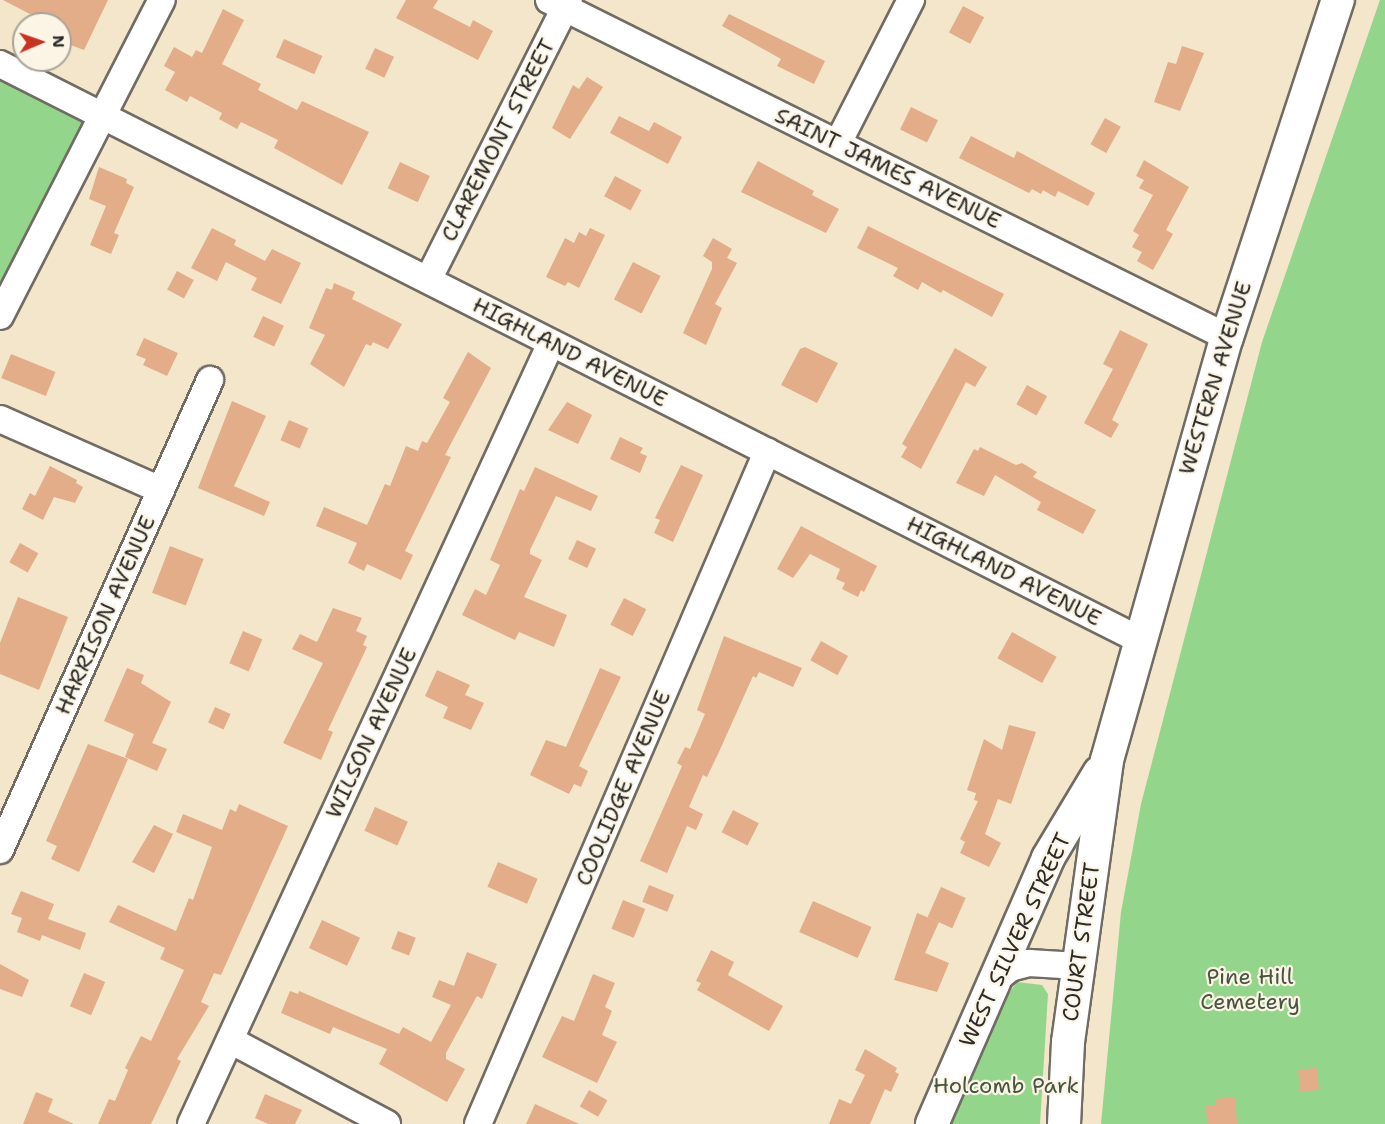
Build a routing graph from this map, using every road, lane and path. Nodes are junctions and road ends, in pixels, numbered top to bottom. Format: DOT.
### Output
graph roads {
  1 [pos="162,0"];
  2 [pos="911,0"];
  3 [pos="1338,0"];
  4 [pos="561,3"];
  5 [pos="0,64"];
  6 [pos="103,116"];
  7 [pos="838,143"];
  8 [pos="428,280"];
  9 [pos="0,315"];
  10 [pos="1227,337"];
  11 [pos="551,343"];
  12 [pos="210,380"];
  13 [pos="0,419"];
  14 [pos="768,452"];
  15 [pos="161,490"];
  16 [pos="1140,640"];
  17 [pos="1107,760"];
  18 [pos="0,850"];
  19 [pos="1078,966"];
  20 [pos="993,982"];
  21 [pos="230,1040"];
  22 [pos="191,1124"];
  23 [pos="387,1124"];
  24 [pos="478,1124"];
  25 [pos="932,1124"];
  26 [pos="1064,1124"];
  1 -- 6 [label="street"];
  2 -- 7 [label="street"];
  3 -- 10 [label="main road, WESTERN AVENUE"];
  4 -- 7 [label="street, SAINT JAMES AVENUE"];
  4 -- 8 [label="street, CLAREMONT STREET"];
  5 -- 6 [label="street, HIGHLAND AVENUE"];
  6 -- 8 [label="street, HIGHLAND AVENUE"];
  6 -- 9 [label="street"];
  7 -- 10 [label="street, SAINT JAMES AVENUE"];
  8 -- 11 [label="street, HIGHLAND AVENUE"];
  10 -- 16 [label="main road, WESTERN AVENUE"];
  11 -- 14 [label="street, HIGHLAND AVENUE"];
  11 -- 21 [label="street, WILSON AVENUE"];
  12 -- 15 [label="street, HARRISON AVENUE"];
  13 -- 15 [label="street"];
  14 -- 16 [label="street, HIGHLAND AVENUE"];
  14 -- 24 [label="street, COOLIDGE AVENUE"];
  15 -- 18 [label="street, HARRISON AVENUE"];
  16 -- 17 [label="main road, WESTERN AVENUE"];
  17 -- 19 [label="main road, COURT STREET"];
  17 -- 20 [label="main road, WEST SILVER STREET"];
  19 -- 20 [label="street"];
  19 -- 26 [label="main road, COURT STREET"];
  20 -- 25 [label="main road, WEST SILVER STREET"];
  21 -- 22 [label="street, WILSON AVENUE"];
  21 -- 23 [label="street"];
}
